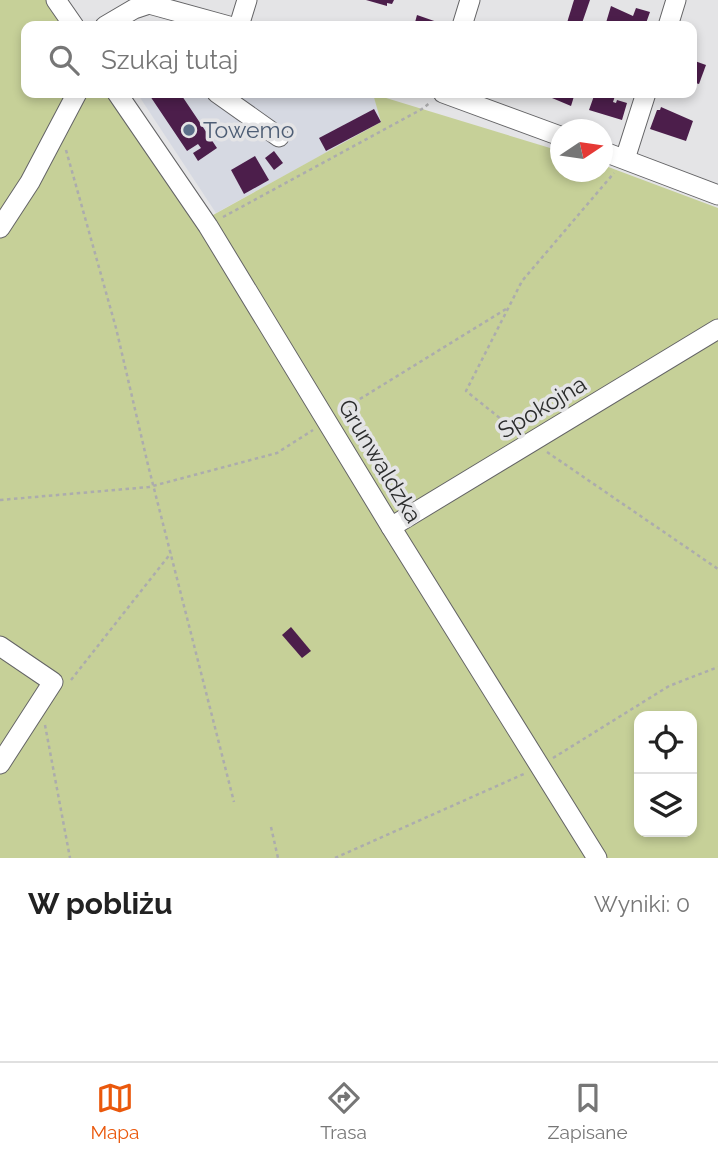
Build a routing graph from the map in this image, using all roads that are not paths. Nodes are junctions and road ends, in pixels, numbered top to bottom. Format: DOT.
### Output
graph roads {
  1 [pos="56,0"];
  2 [pos="247,0"];
  3 [pos="470,0"];
  4 [pos="676,0"];
  5 [pos="71,21"];
  6 [pos="116,21"];
  7 [pos="211,21"];
  8 [pos="241,21"];
  9 [pos="464,21"];
  10 [pos="670,21"];
  11 [pos="74,98"];
  12 [pos="120,98"];
  13 [pos="224,98"];
  14 [pos="440,98"];
  15 [pos="644,98"];
  16 [pos="550,133"];
  17 [pos="279,137"];
  18 [pos="613,155"];
  19 [pos="625,159"];
  20 [pos="718,195"];
  21 [pos="0,228"];
  22 [pos="718,329"];
  23 [pos="391,527"];
  24 [pos="0,646"];
  25 [pos="0,764"];
  26 [pos="597,858"];
  1 -- 5 [label="street"];
  2 -- 8 [label="street"];
  3 -- 9 [label="street"];
  4 -- 10 [label="street"];
  6 -- 7 [label="street"];
  11 -- 21 [label="street"];
  12 -- 23 [label="street, Grunwaldzka"];
  13 -- 17 [label="street"];
  14 -- 16 [label="street"];
  15 -- 19 [label="street"];
  18 -- 19 [label="street"];
  19 -- 20 [label="street"];
  22 -- 23 [label="street, Spokojna"];
  23 -- 26 [label="street, Grunwaldzka"];
  24 -- 25 [label="street"];
}
